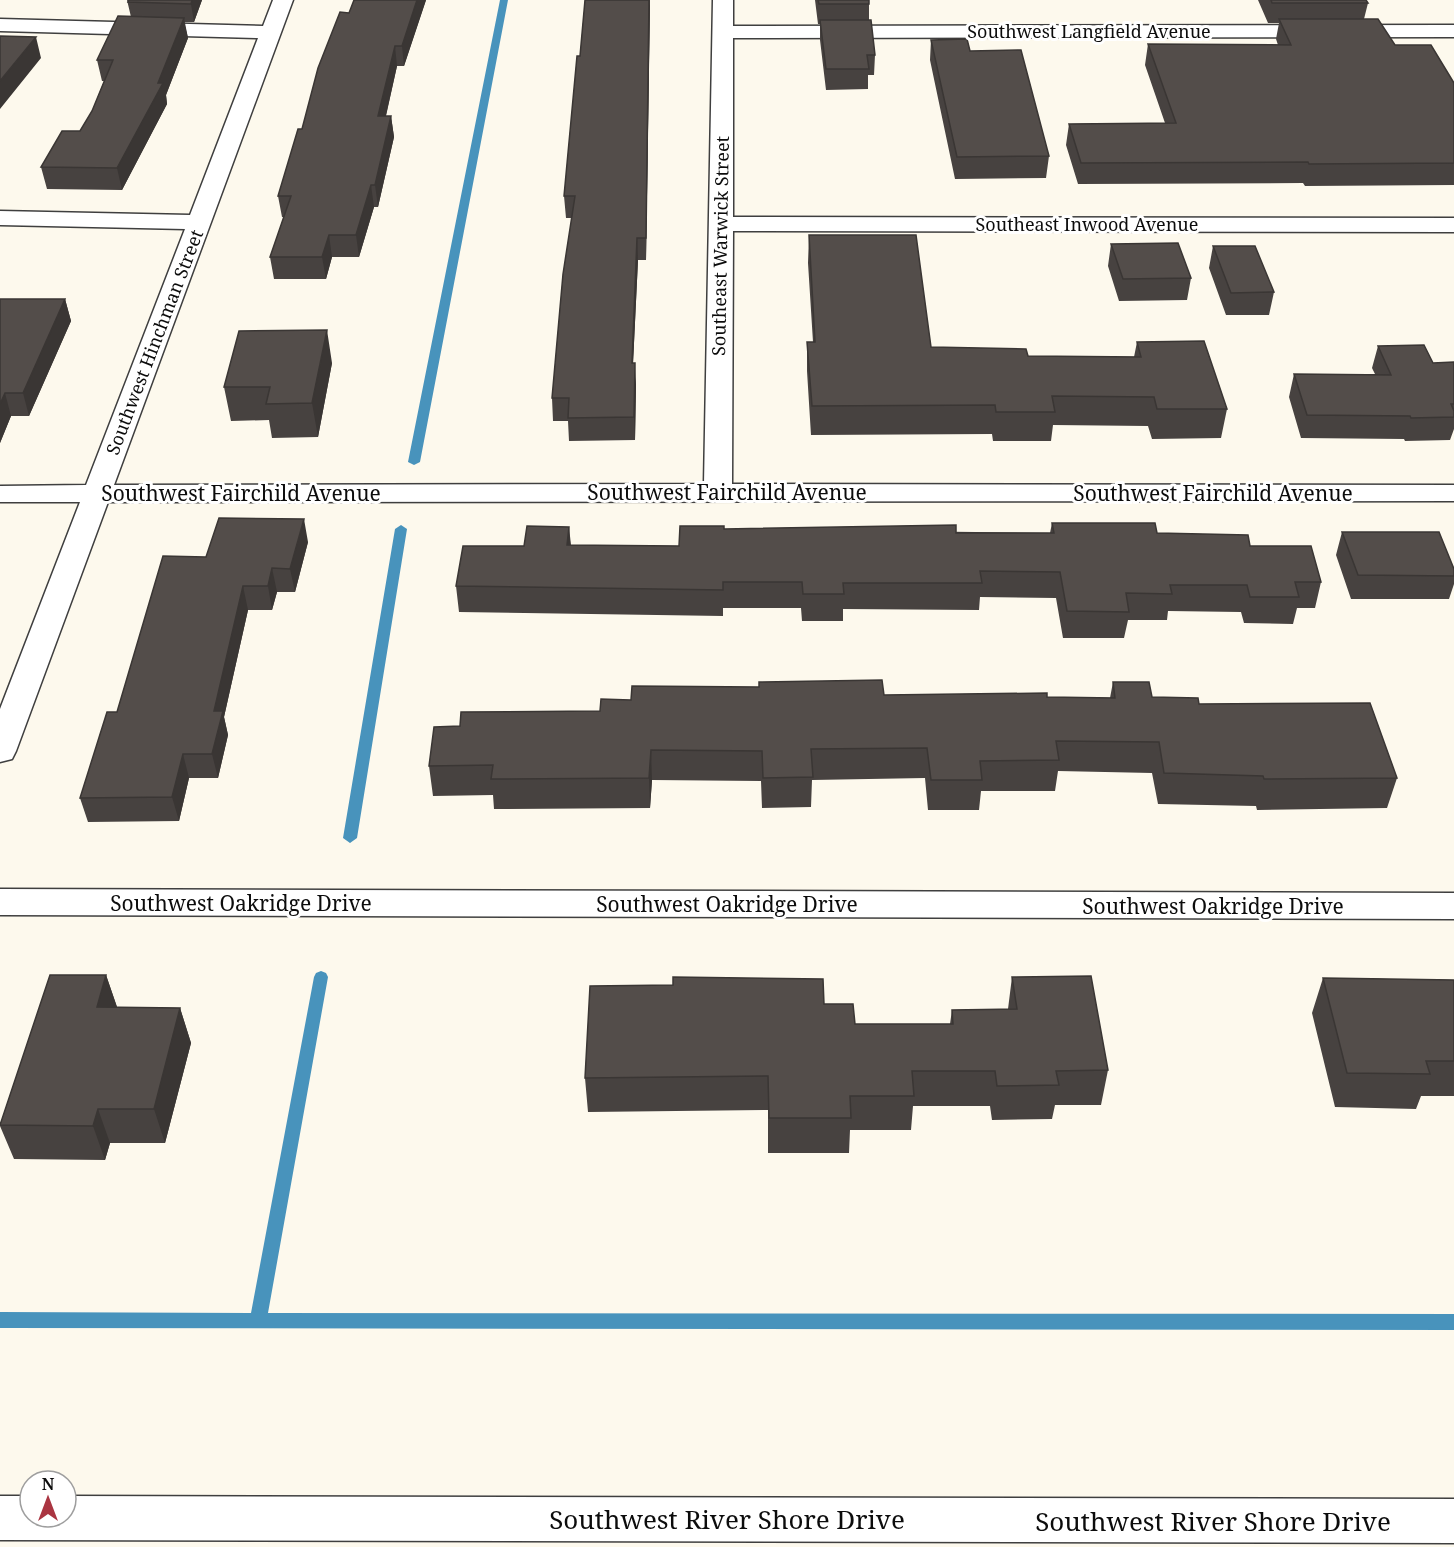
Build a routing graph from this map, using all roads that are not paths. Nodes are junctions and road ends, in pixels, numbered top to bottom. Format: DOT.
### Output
graph roads {
  1 [pos="283,0"];
  2 [pos="723,0"];
  3 [pos="0,25"];
  4 [pos="1454,30"];
  5 [pos="271,32"];
  6 [pos="723,32"];
  7 [pos="0,218"];
  8 [pos="199,222"];
  9 [pos="720,224"];
  10 [pos="1454,225"];
  11 [pos="718,492"];
  12 [pos="1454,493"];
  13 [pos="0,494"];
  14 [pos="96,494"];
  15 [pos="0,751"];
  16 [pos="0,902"];
  17 [pos="1454,906"];
  18 [pos="0,1518"];
  19 [pos="1454,1521"];
  1 -- 5 [label="street, Southwest Hinchman Street"];
  2 -- 6 [label="street, Southeast Warwick Street"];
  3 -- 5 [label="street"];
  4 -- 6 [label="street, Southwest Langfield Avenue"];
  5 -- 8 [label="street, Southwest Hinchman Street"];
  6 -- 9 [label="street, Southeast Warwick Street"];
  7 -- 8 [label="street"];
  8 -- 14 [label="street, Southwest Hinchman Street"];
  9 -- 10 [label="street, Southeast Inwood Avenue"];
  9 -- 11 [label="street, Southeast Warwick Street"];
  11 -- 12 [label="street, Southwest Fairchild Avenue"];
  11 -- 14 [label="street, Southwest Fairchild Avenue"];
  13 -- 14 [label="street, Southwest Fairchild Avenue"];
  14 -- 15 [label="street, Southwest Hinchman Street"];
  16 -- 17 [label="street, Southwest Oakridge Drive"];
  18 -- 19 [label="street, Southwest River Shore Drive"];
}
